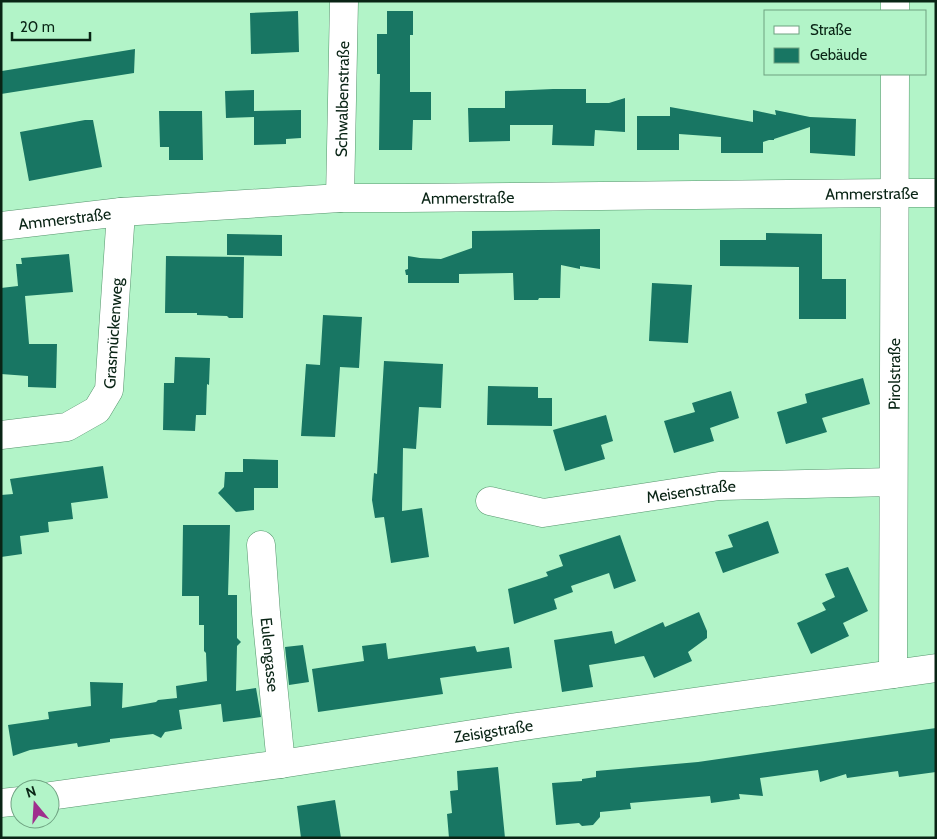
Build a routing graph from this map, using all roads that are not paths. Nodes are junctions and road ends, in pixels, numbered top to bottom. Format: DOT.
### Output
graph roads {
  1 [pos="344,1"];
  2 [pos="895,75"];
  3 [pos="894,192"];
  4 [pos="936,193"];
  5 [pos="340,198"];
  6 [pos="121,212"];
  7 [pos="1,226"];
  8 [pos="1,435"];
  9 [pos="893,482"];
  10 [pos="490,501"];
  11 [pos="261,545"];
  12 [pos="936,668"];
  13 [pos="893,674"];
  14 [pos="281,764"];
  15 [pos="60,795"];
  1 -- 5 [label="street, Schwalbenstraße"];
  2 -- 3 [label="street, Pirolstraße"];
  3 -- 4 [label="street, Ammerstraße"];
  3 -- 5 [label="street, Ammerstraße"];
  3 -- 9 [label="street, Pirolstraße"];
  5 -- 6 [label="street, Ammerstraße"];
  6 -- 7 [label="street, Ammerstraße"];
  6 -- 8 [label="street, Grasmückenweg"];
  9 -- 10 [label="street, Meisenstraße"];
  9 -- 13 [label="street, Pirolstraße"];
  11 -- 14 [label="street, Eulengasse"];
  12 -- 13 [label="street, Zeisigstraße"];
  13 -- 14 [label="street, Zeisigstraße"];
  14 -- 15 [label="street, Zeisigstraße"];
}
